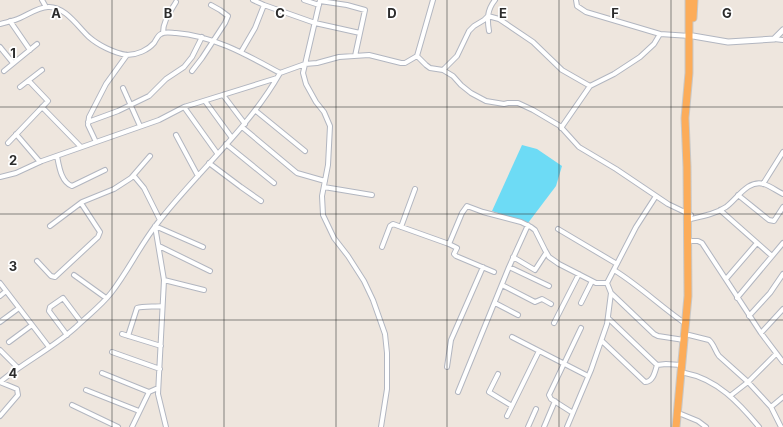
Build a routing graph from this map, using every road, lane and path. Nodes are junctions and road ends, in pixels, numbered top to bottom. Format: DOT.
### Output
graph roads {
  1 [pos="42,0"];
  2 [pos="253,0"];
  3 [pos="304,0"];
  4 [pos="433,0"];
  5 [pos="495,0"];
  6 [pos="576,0"];
  7 [pos="689,0"];
  8 [pos="694,0"];
  9 [pos="176,2"];
  10 [pos="320,2"];
  11 [pos="348,2"];
  12 [pos="211,5"];
  13 [pos="264,5"];
  14 [pos="46,7"];
  15 [pos="488,16"];
  16 [pos="10,21"];
  17 [pos="315,23"];
  18 [pos="0,24"];
  19 [pos="783,30"];
  20 [pos="490,31"];
  21 [pos="163,33"];
  22 [pos="360,33"];
  23 [pos="660,34"];
  24 [pos="691,36"];
  25 [pos="202,37"];
  26 [pos="774,39"];
  27 [pos="213,40"];
  28 [pos="783,40"];
  29 [pos="37,44"];
  30 [pos="0,47"];
  31 [pos="30,50"];
  32 [pos="241,52"];
  33 [pos="127,54"];
  34 [pos="356,56"];
  35 [pos="417,56"];
  36 [pos="13,64"];
  37 [pos="305,64"];
  38 [pos="42,70"];
  39 [pos="443,70"];
  40 [pos="4,71"];
  41 [pos="192,71"];
  42 [pos="280,73"];
  43 [pos="278,78"];
  44 [pos="29,81"];
  45 [pos="590,86"];
  46 [pos="20,87"];
  47 [pos="124,88"];
  48 [pos="223,95"];
  49 [pos="205,100"];
  50 [pos="130,104"];
  51 [pos="42,107"];
  52 [pos="184,107"];
  53 [pos="256,110"];
  54 [pos="88,122"];
  55 [pos="140,126"];
  56 [pos="243,126"];
  57 [pos="561,128"];
  58 [pos="16,134"];
  59 [pos="176,135"];
  60 [pos="232,138"];
  61 [pos="8,142"];
  62 [pos="96,142"];
  63 [pos="226,144"];
  64 [pos="81,147"];
  65 [pos="305,151"];
  66 [pos="783,152"];
  67 [pos="218,153"];
  68 [pos="57,156"];
  69 [pos="150,156"];
  70 [pos="40,162"];
  71 [pos="209,163"];
  72 [pos="105,170"];
  73 [pos="134,176"];
  74 [pos="198,176"];
  75 [pos="0,177"];
  76 [pos="324,181"];
  77 [pos="274,183"];
  78 [pos="763,184"];
  79 [pos="324,187"];
  80 [pos="415,189"];
  81 [pos="783,194"];
  82 [pos="738,195"];
  83 [pos="372,196"];
  84 [pos="656,196"];
  85 [pos="261,201"];
  86 [pos="81,203"];
  87 [pos="783,208"];
  88 [pos="720,210"];
  89 [pos="690,216"];
  90 [pos="160,220"];
  91 [pos="528,225"];
  92 [pos="50,226"];
  93 [pos="155,226"];
  94 [pos="401,227"];
  95 [pos="558,229"];
  96 [pos="692,240"];
  97 [pos="757,243"];
  98 [pos="783,243"];
  99 [pos="449,244"];
  100 [pos="158,246"];
  101 [pos="203,247"];
  102 [pos="382,247"];
  103 [pos="546,252"];
  104 [pos="772,256"];
  105 [pos="513,257"];
  106 [pos="37,261"];
  107 [pos="617,264"];
  108 [pos="483,267"];
  109 [pos="509,267"];
  110 [pos="536,270"];
  111 [pos="614,270"];
  112 [pos="210,271"];
  113 [pos="494,272"];
  114 [pos="579,274"];
  115 [pos="783,274"];
  116 [pos="74,275"];
  117 [pos="531,278"];
  118 [pos="726,279"];
  119 [pos="164,280"];
  120 [pos="592,281"];
  121 [pos="607,282"];
  122 [pos="0,283"];
  123 [pos="502,285"];
  124 [pos="550,286"];
  125 [pos="204,290"];
  126 [pos="6,291"];
  127 [pos="610,292"];
  128 [pos="0,296"];
  129 [pos="106,298"];
  130 [pos="737,298"];
  131 [pos="495,303"];
  132 [pos="581,303"];
  133 [pos="551,304"];
  134 [pos="162,306"];
  135 [pos="19,308"];
  136 [pos="783,309"];
  137 [pos="518,315"];
  138 [pos="749,316"];
  139 [pos="608,318"];
  140 [pos="0,322"];
  141 [pos="81,322"];
  142 [pos="554,323"];
  143 [pos="686,324"];
  144 [pos="32,325"];
  145 [pos="581,328"];
  146 [pos="122,334"];
  147 [pos="761,334"];
  148 [pos="67,335"];
  149 [pos="128,336"];
  150 [pos="512,337"];
  151 [pos="687,338"];
  152 [pos="602,341"];
  153 [pos="9,342"];
  154 [pos="160,346"];
  155 [pos="49,348"];
  156 [pos="0,350"];
  157 [pos="539,351"];
  158 [pos="112,352"];
  159 [pos="776,354"];
  160 [pos="782,360"];
  161 [pos="565,364"];
  162 [pos="658,365"];
  163 [pos="681,365"];
  164 [pos="447,367"];
  165 [pos="18,368"];
  166 [pos="160,369"];
  167 [pos="102,373"];
  168 [pos="685,373"];
  169 [pos="498,374"];
  170 [pos="588,376"];
  171 [pos="1,380"];
  172 [pos="748,382"];
  173 [pos="158,388"];
  174 [pos="86,390"];
  175 [pos="148,392"];
  176 [pos="458,392"];
  177 [pos="730,396"];
  178 [pos="783,397"];
  179 [pos="555,401"];
  180 [pos="72,405"];
  181 [pos="512,406"];
  182 [pos="771,407"];
  183 [pos="536,409"];
  184 [pos="139,410"];
  185 [pos="573,413"];
  186 [pos="681,414"];
  187 [pos="0,416"];
  188 [pos="507,416"];
  189 [pos="118,427"];
  190 [pos="132,427"];
  191 [pos="166,427"];
  192 [pos="381,427"];
  193 [pos="528,427"];
  194 [pos="544,427"];
  195 [pos="567,427"];
  196 [pos="676,427"];
  197 [pos="680,427"];
  198 [pos="706,427"];
  199 [pos="759,427"];
  200 [pos="781,427"];
  1 -- 14 [label="street"];
  2 -- 13 [label="street"];
  3 -- 10 [label="street"];
  4 -- 35 [label="street"];
  5 -- 15 [label="street"];
  6 -- 23 [label="street"];
  7 -- 24 [label="highway"];
  8 -- 24 [label="highway"];
  9 -- 21 [label="street"];
  10 -- 11 [label="street"];
  10 -- 17 [label="street"];
  11 -- 22 [label="street"];
  12 -- 27 [label="street"];
  13 -- 17 [label="street"];
  13 -- 32 [label="street"];
  14 -- 16 [label="street"];
  14 -- 33 [label="street"];
  15 -- 20 [label="street"];
  15 -- 39 [label="street"];
  15 -- 45 [label="street"];
  16 -- 18 [label="street"];
  16 -- 31 [label="street"];
  17 -- 22 [label="street"];
  17 -- 37 [label="street"];
  19 -- 26 [label="street"];
  21 -- 25 [label="street"];
  21 -- 33 [label="street"];
  22 -- 34 [label="street"];
  23 -- 24 [label="street"];
  23 -- 45 [label="street"];
  24 -- 26 [label="street"];
  24 -- 89 [label="highway"];
  25 -- 27 [label="street"];
  25 -- 50 [label="street"];
  26 -- 28 [label="street"];
  27 -- 32 [label="street"];
  27 -- 41 [label="street"];
  29 -- 31 [label="street"];
  30 -- 36 [label="street"];
  31 -- 36 [label="street"];
  32 -- 42 [label="street"];
  33 -- 54 [label="street"];
  34 -- 35 [label="street"];
  34 -- 37 [label="street"];
  35 -- 39 [label="street"];
  36 -- 40 [label="street"];
  37 -- 42 [label="street"];
  37 -- 76 [label="street"];
  38 -- 44 [label="street"];
  39 -- 57 [label="street"];
  42 -- 43 [label="street"];
  43 -- 48 [label="street"];
  43 -- 53 [label="street"];
  44 -- 46 [label="street"];
  44 -- 51 [label="street"];
  45 -- 57 [label="street"];
  47 -- 50 [label="street"];
  48 -- 49 [label="street"];
  48 -- 56 [label="street"];
  49 -- 52 [label="street"];
  49 -- 60 [label="street"];
  50 -- 54 [label="street"];
  50 -- 55 [label="street"];
  51 -- 58 [label="street"];
  51 -- 64 [label="street"];
  52 -- 55 [label="street"];
  52 -- 67 [label="street"];
  53 -- 56 [label="street"];
  53 -- 65 [label="street"];
  54 -- 62 [label="street"];
  55 -- 62 [label="street"];
  56 -- 60 [label="street"];
  56 -- 76 [label="street"];
  57 -- 84 [label="street"];
  58 -- 61 [label="street"];
  58 -- 70 [label="street"];
  59 -- 74 [label="street"];
  60 -- 63 [label="street"];
  62 -- 64 [label="street"];
  63 -- 67 [label="street"];
  63 -- 77 [label="street"];
  64 -- 68 [label="street"];
  66 -- 78 [label="street"];
  67 -- 71 [label="street"];
  68 -- 70 [label="street"];
  68 -- 72 [label="street"];
  69 -- 73 [label="street"];
  70 -- 75 [label="street"];
  71 -- 74 [label="street"];
  71 -- 85 [label="street"];
  73 -- 86 [label="street"];
  73 -- 90 [label="street"];
  74 -- 90 [label="street"];
  76 -- 79 [label="street"];
  78 -- 81 [label="street"];
  78 -- 82 [label="street"];
  79 -- 83 [label="street"];
  79 -- 192 [label="street"];
  80 -- 94 [label="street"];
  82 -- 87 [label="street"];
  82 -- 88 [label="street"];
  84 -- 89 [label="street"];
  84 -- 107 [label="street"];
  86 -- 92 [label="street"];
  86 -- 106 [label="street"];
  88 -- 89 [label="street"];
  88 -- 97 [label="street"];
  89 -- 96 [label="highway"];
  89 -- 143 [label="highway"];
  90 -- 93 [label="street"];
  91 -- 99 [label="street"];
  91 -- 103 [label="street"];
  91 -- 105 [label="street"];
  93 -- 100 [label="street"];
  93 -- 101 [label="street"];
  93 -- 129 [label="street"];
  94 -- 99 [label="street"];
  94 -- 102 [label="street"];
  95 -- 107 [label="street"];
  96 -- 118 [label="street"];
  96 -- 151 [label="highway"];
  97 -- 104 [label="street"];
  97 -- 118 [label="street"];
  98 -- 104 [label="street"];
  99 -- 108 [label="street"];
  100 -- 112 [label="street"];
  100 -- 119 [label="street"];
  103 -- 110 [label="street"];
  103 -- 114 [label="street"];
  104 -- 130 [label="street"];
  105 -- 109 [label="street"];
  105 -- 110 [label="street"];
  107 -- 111 [label="street"];
  108 -- 113 [label="street"];
  108 -- 164 [label="street"];
  109 -- 117 [label="street"];
  109 -- 123 [label="street"];
  110 -- 117 [label="street"];
  111 -- 121 [label="street"];
  111 -- 143 [label="street"];
  114 -- 120 [label="street"];
  114 -- 142 [label="street"];
  115 -- 138 [label="street"];
  116 -- 129 [label="street"];
  117 -- 124 [label="street"];
  118 -- 130 [label="street"];
  119 -- 125 [label="street"];
  119 -- 134 [label="street"];
  120 -- 121 [label="street"];
  120 -- 132 [label="street"];
  121 -- 127 [label="street"];
  122 -- 126 [label="street"];
  123 -- 131 [label="street"];
  123 -- 133 [label="street"];
  126 -- 128 [label="street"];
  126 -- 135 [label="street"];
  127 -- 139 [label="street"];
  127 -- 151 [label="street"];
  129 -- 141 [label="street"];
  130 -- 138 [label="street"];
  131 -- 137 [label="street"];
  131 -- 176 [label="street"];
  134 -- 149 [label="street"];
  134 -- 154 [label="street"];
  135 -- 140 [label="street"];
  135 -- 144 [label="street"];
  136 -- 147 [label="street"];
  138 -- 147 [label="street"];
  139 -- 152 [label="street"];
  139 -- 162 [label="street"];
  141 -- 148 [label="street"];
  141 -- 148 [label="street"];
  143 -- 151 [label="highway"];
  144 -- 153 [label="street"];
  144 -- 155 [label="street"];
  145 -- 161 [label="street"];
  146 -- 149 [label="street"];
  147 -- 159 [label="street"];
  148 -- 155 [label="street"];
  149 -- 154 [label="street"];
  150 -- 157 [label="street"];
  151 -- 163 [label="highway"];
  151 -- 168 [label="highway"];
  151 -- 172 [label="street"];
  152 -- 162 [label="street"];
  152 -- 170 [label="street"];
  154 -- 166 [label="street"];
  155 -- 165 [label="street"];
  156 -- 165 [label="street"];
  157 -- 161 [label="street"];
  157 -- 181 [label="street"];
  158 -- 166 [label="street"];
  159 -- 160 [label="street"];
  159 -- 172 [label="street"];
  161 -- 170 [label="street"];
  161 -- 179 [label="street"];
  162 -- 163 [label="street"];
  163 -- 196 [label="highway"];
  165 -- 171 [label="street"];
  166 -- 173 [label="street"];
  167 -- 175 [label="street"];
  168 -- 177 [label="street"];
  168 -- 186 [label="highway"];
  169 -- 181 [label="street"];
  170 -- 185 [label="street"];
  171 -- 187 [label="street"];
  172 -- 177 [label="street"];
  172 -- 182 [label="street"];
  173 -- 175 [label="street"];
  173 -- 191 [label="street"];
  174 -- 184 [label="street"];
  175 -- 184 [label="street"];
  177 -- 199 [label="street"];
  178 -- 182 [label="street"];
  179 -- 185 [label="street"];
  179 -- 194 [label="street"];
  180 -- 189 [label="street"];
  181 -- 188 [label="street"];
  182 -- 200 [label="street"];
  183 -- 193 [label="street"];
  184 -- 190 [label="street"];
  185 -- 195 [label="street"];
  186 -- 197 [label="highway"];
  186 -- 198 [label="street"];
}
